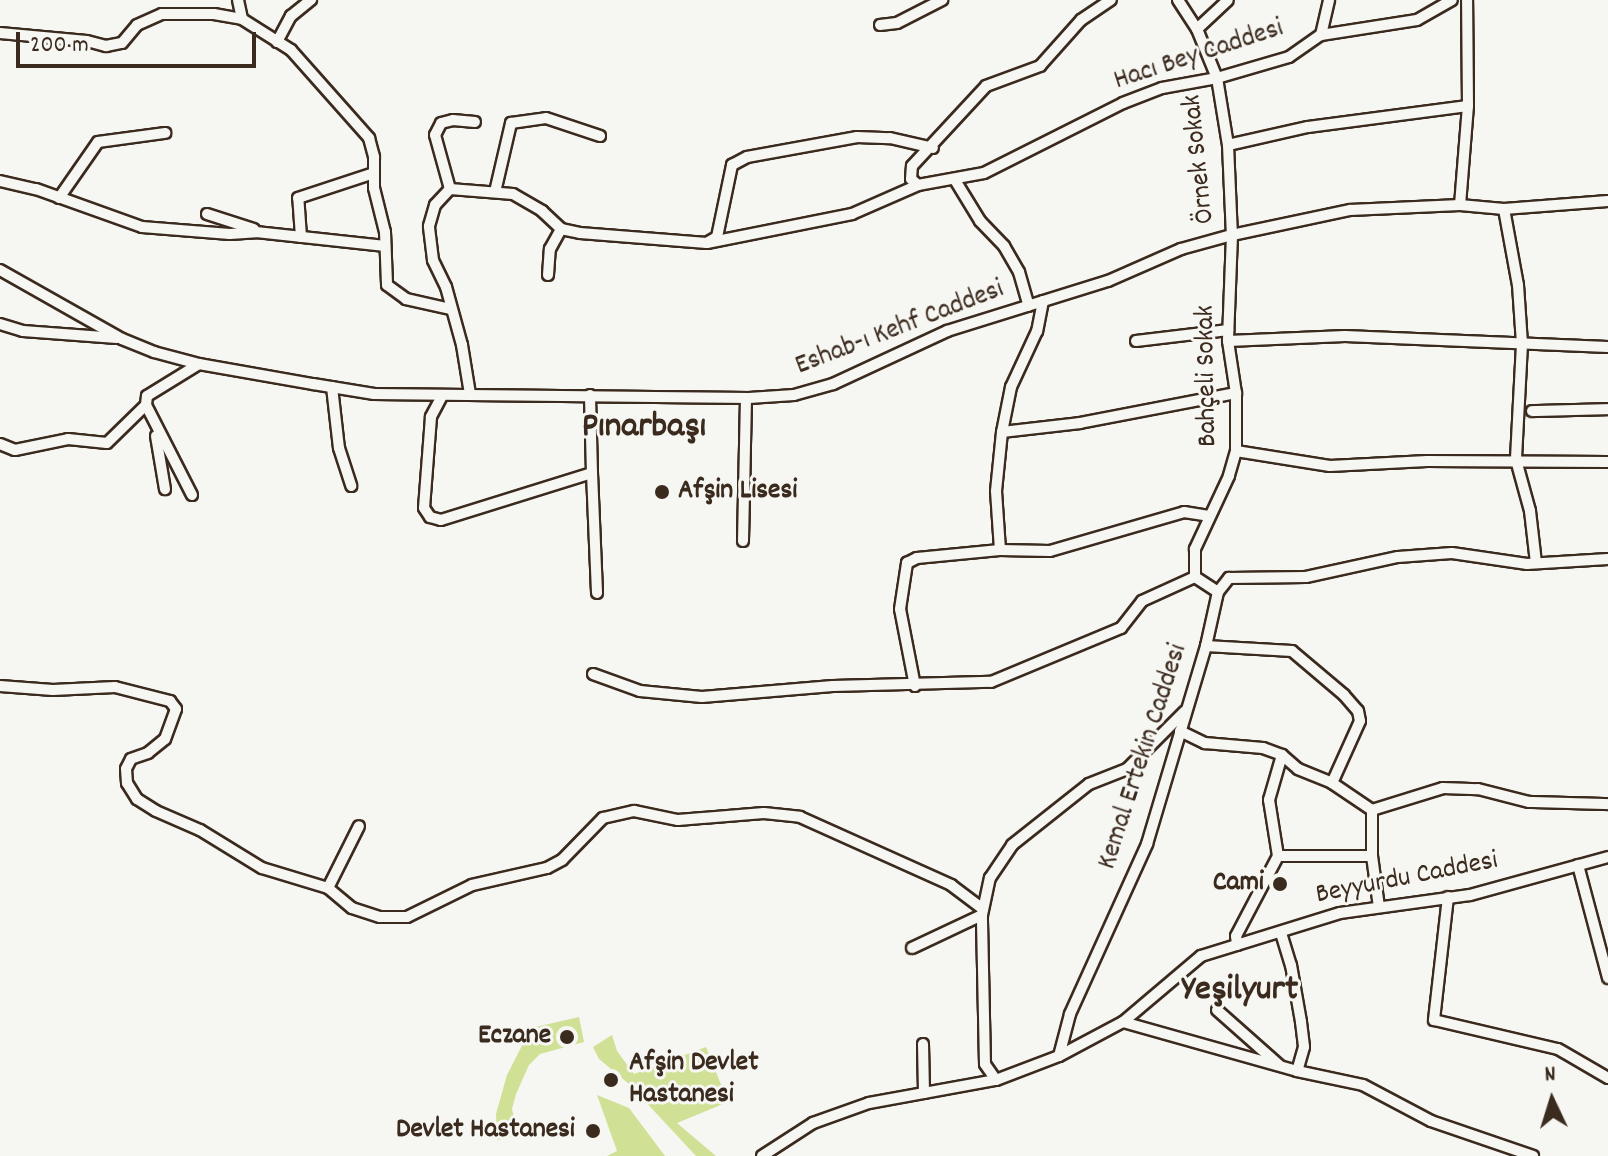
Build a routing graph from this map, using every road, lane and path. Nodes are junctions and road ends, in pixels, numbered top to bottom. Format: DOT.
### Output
graph roads {
  1 [pos="238,0"];
  2 [pos="311,0"];
  3 [pos="942,0"];
  4 [pos="1111,0"];
  5 [pos="1178,0"];
  6 [pos="1228,0"];
  7 [pos="1329,0"];
  8 [pos="1452,0"];
  9 [pos="1467,0"];
  10 [pos="242,19"];
  11 [pos="880,25"];
  12 [pos="1197,29"];
  13 [pos="0,33"];
  14 [pos="1321,35"];
  15 [pos="277,42"];
  16 [pos="1217,78"];
  17 [pos="1468,106"];
  18 [pos="475,122"];
  19 [pos="165,133"];
  20 [pos="600,136"];
  21 [pos="1228,145"];
  22 [pos="933,148"];
  23 [pos="374,173"];
  24 [pos="955,180"];
  25 [pos="0,181"];
  26 [pos="918,185"];
  27 [pos="450,189"];
  28 [pos="495,192"];
  29 [pos="59,198"];
  30 [pos="1608,201"];
  31 [pos="1460,205"];
  32 [pos="1504,209"];
  33 [pos="207,214"];
  34 [pos="561,229"];
  35 [pos="267,233"];
  36 [pos="1232,235"];
  37 [pos="301,237"];
  38 [pos="707,243"];
  39 [pos="385,246"];
  40 [pos="0,270"];
  41 [pos="548,275"];
  42 [pos="1043,301"];
  43 [pos="1029,306"];
  44 [pos="450,309"];
  45 [pos="0,324"];
  46 [pos="1228,335"];
  47 [pos="122,339"];
  48 [pos="1136,341"];
  49 [pos="1522,344"];
  50 [pos="1608,347"];
  51 [pos="199,364"];
  52 [pos="332,387"];
  53 [pos="1236,393"];
  54 [pos="470,394"];
  55 [pos="590,395"];
  56 [pos="442,396"];
  57 [pos="746,398"];
  58 [pos="146,405"];
  59 [pos="1608,409"];
  60 [pos="1532,411"];
  61 [pos="155,426"];
  62 [pos="1002,432"];
  63 [pos="0,444"];
  64 [pos="1236,451"];
  65 [pos="1516,460"];
  66 [pos="1608,462"];
  67 [pos="592,473"];
  68 [pos="351,486"];
  69 [pos="165,489"];
  70 [pos="192,495"];
  71 [pos="1209,516"];
  72 [pos="743,541"];
  73 [pos="1000,550"];
  74 [pos="1608,559"];
  75 [pos="1536,563"];
  76 [pos="1195,577"];
  77 [pos="1218,592"];
  78 [pos="597,593"];
  79 [pos="1206,646"];
  80 [pos="593,674"];
  81 [pos="0,686"];
  82 [pos="915,686"];
  83 [pos="1186,710"];
  84 [pos="1180,731"];
  85 [pos="1282,755"];
  86 [pos="1332,783"];
  87 [pos="1608,804"];
  88 [pos="1372,810"];
  89 [pos="359,826"];
  90 [pos="1278,856"];
  91 [pos="1372,856"];
  92 [pos="1608,857"];
  93 [pos="1578,865"];
  94 [pos="328,888"];
  95 [pos="1448,897"];
  96 [pos="1379,907"];
  97 [pos="982,912"];
  98 [pos="1281,933"];
  99 [pos="1237,945"];
  100 [pos="912,948"];
  101 [pos="1608,978"];
  102 [pos="1217,1010"];
  103 [pos="1123,1022"];
  104 [pos="923,1044"];
  105 [pos="1059,1056"];
  106 [pos="1281,1066"];
  107 [pos="1297,1071"];
  108 [pos="1608,1078"];
  109 [pos="996,1080"];
  110 [pos="924,1093"];
  111 [pos="762,1156"];
  112 [pos="1533,1156"];
  1 -- 10 [label="street"];
  2 -- 15 [label="street"];
  3 -- 11 [label="street"];
  4 -- 22 [label="street"];
  5 -- 12 [label="street, Örnek Sokak"];
  6 -- 12 [label="street"];
  7 -- 14 [label="street"];
  8 -- 14 [label="street, Hacı Bey Caddesi"];
  9 -- 17 [label="street"];
  10 -- 13 [label="street"];
  10 -- 15 [label="street"];
  12 -- 16 [label="street, Örnek Sokak"];
  14 -- 16 [label="street, Hacı Bey Caddesi"];
  15 -- 23 [label="street"];
  16 -- 21 [label="street, Örnek Sokak"];
  16 -- 24 [label="street, Hacı Bey Caddesi"];
  17 -- 21 [label="street"];
  17 -- 31 [label="street"];
  18 -- 27 [label="street"];
  19 -- 29 [label="street"];
  20 -- 28 [label="street"];
  21 -- 36 [label="street, Örnek Sokak"];
  22 -- 26 [label="street"];
  22 -- 38 [label="street"];
  23 -- 37 [label="street"];
  23 -- 39 [label="street"];
  24 -- 26 [label="street, Hacı Bey Caddesi"];
  24 -- 43 [label="street"];
  25 -- 29 [label="street"];
  26 -- 38 [label="street, Hacı Bey Caddesi"];
  27 -- 28 [label="street"];
  27 -- 44 [label="street"];
  28 -- 34 [label="street"];
  29 -- 35 [label="street"];
  30 -- 32 [label="street, Eshab-ı Kehf Caddesi"];
  31 -- 32 [label="street, Eshab-ı Kehf Caddesi"];
  31 -- 36 [label="street, Eshab-ı Kehf Caddesi"];
  32 -- 49 [label="street"];
  33 -- 35 [label="street"];
  34 -- 38 [label="street, Hacı Bey Caddesi"];
  34 -- 41 [label="street"];
  35 -- 37 [label="street"];
  36 -- 42 [label="street, Eshab-ı Kehf Caddesi"];
  36 -- 46 [label="street, Bahçeli Sokak"];
  37 -- 39 [label="street"];
  39 -- 44 [label="street"];
  40 -- 47 [label="street, Eshab-ı Kehf Caddesi"];
  42 -- 43 [label="street, Eshab-ı Kehf Caddesi"];
  42 -- 62 [label="street"];
  43 -- 57 [label="street, Eshab-ı Kehf Caddesi"];
  44 -- 54 [label="street"];
  45 -- 47 [label="street"];
  46 -- 48 [label="street"];
  46 -- 49 [label="street"];
  46 -- 53 [label="street, Bahçeli Sokak"];
  47 -- 51 [label="street, Eshab-ı Kehf Caddesi"];
  49 -- 50 [label="street"];
  49 -- 65 [label="street"];
  51 -- 52 [label="street, Eshab-ı Kehf Caddesi"];
  51 -- 58 [label="street"];
  52 -- 56 [label="street, Eshab-ı Kehf Caddesi"];
  52 -- 68 [label="street"];
  53 -- 62 [label="street"];
  53 -- 64 [label="street, Bahçeli Sokak"];
  54 -- 55 [label="street, Eshab-ı Kehf Caddesi"];
  54 -- 56 [label="street, Eshab-ı Kehf Caddesi"];
  55 -- 57 [label="street, Eshab-ı Kehf Caddesi"];
  55 -- 67 [label="street"];
  56 -- 67 [label="street"];
  57 -- 72 [label="street"];
  58 -- 61 [label="street"];
  58 -- 63 [label="street"];
  59 -- 60 [label="street"];
  61 -- 69 [label="street"];
  61 -- 70 [label="street"];
  62 -- 73 [label="street"];
  64 -- 65 [label="street"];
  64 -- 71 [label="street, Bahçeli Sokak"];
  65 -- 66 [label="street"];
  65 -- 75 [label="street"];
  67 -- 78 [label="street"];
  71 -- 73 [label="street"];
  71 -- 76 [label="street, Bahçeli Sokak"];
  73 -- 82 [label="street"];
  74 -- 75 [label="street"];
  75 -- 77 [label="street"];
  76 -- 77 [label="street"];
  76 -- 82 [label="street"];
  77 -- 79 [label="street, Kemal Ertekin Caddesi"];
  79 -- 83 [label="street, Kemal Ertekin Caddesi"];
  79 -- 86 [label="street"];
  80 -- 82 [label="street"];
  81 -- 94 [label="street"];
  83 -- 84 [label="street, Kemal Ertekin Caddesi"];
  83 -- 97 [label="street"];
  84 -- 85 [label="street"];
  84 -- 105 [label="street, Kemal Ertekin Caddesi"];
  85 -- 86 [label="street"];
  85 -- 90 [label="street"];
  86 -- 88 [label="street"];
  87 -- 88 [label="street"];
  88 -- 91 [label="street"];
  89 -- 94 [label="street"];
  90 -- 91 [label="street"];
  90 -- 99 [label="street"];
  91 -- 96 [label="street"];
  92 -- 93 [label="street, Beyyurdu Caddesi"];
  93 -- 95 [label="street, Beyyurdu Caddesi"];
  93 -- 101 [label="street"];
  94 -- 97 [label="street"];
  95 -- 96 [label="street, Beyyurdu Caddesi"];
  95 -- 108 [label="street"];
  96 -- 98 [label="street, Beyyurdu Caddesi"];
  97 -- 100 [label="street"];
  97 -- 109 [label="street"];
  98 -- 99 [label="street, Beyyurdu Caddesi"];
  98 -- 107 [label="street"];
  99 -- 103 [label="street, Beyyurdu Caddesi"];
  102 -- 106 [label="street"];
  103 -- 105 [label="street, Beyyurdu Caddesi"];
  103 -- 106 [label="street"];
  104 -- 110 [label="street"];
  105 -- 109 [label="street"];
  106 -- 107 [label="street"];
  107 -- 112 [label="street"];
  109 -- 110 [label="street"];
  110 -- 111 [label="street"];
}
